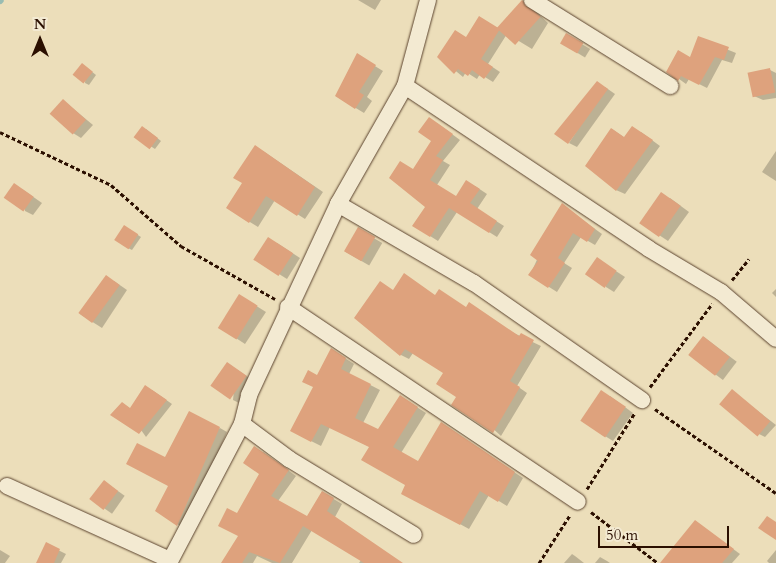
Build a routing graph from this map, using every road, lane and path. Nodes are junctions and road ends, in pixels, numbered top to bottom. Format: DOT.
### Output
graph roads {
  1 [pos="428,0"];
  2 [pos="532,0"];
  3 [pos="405,86"];
  4 [pos="670,86"];
  5 [pos="0,132"];
  6 [pos="338,204"];
  7 [pos="288,307"];
  8 [pos="776,339"];
  9 [pos="642,400"];
  10 [pos="242,424"];
  11 [pos="7,486"];
  12 [pos="776,493"];
  13 [pos="578,502"];
  14 [pos="414,535"];
  15 [pos="170,561"];
  16 [pos="658,563"];
  1 -- 3 [label="street"];
  2 -- 4 [label="street"];
  3 -- 6 [label="street"];
  3 -- 8 [label="street"];
  5 -- 7 [label="path"];
  6 -- 7 [label="street"];
  6 -- 9 [label="street"];
  7 -- 10 [label="street"];
  7 -- 13 [label="street"];
  9 -- 12 [label="path"];
  10 -- 14 [label="street"];
  10 -- 15 [label="street"];
  11 -- 15 [label="street"];
  13 -- 16 [label="path"];
}
